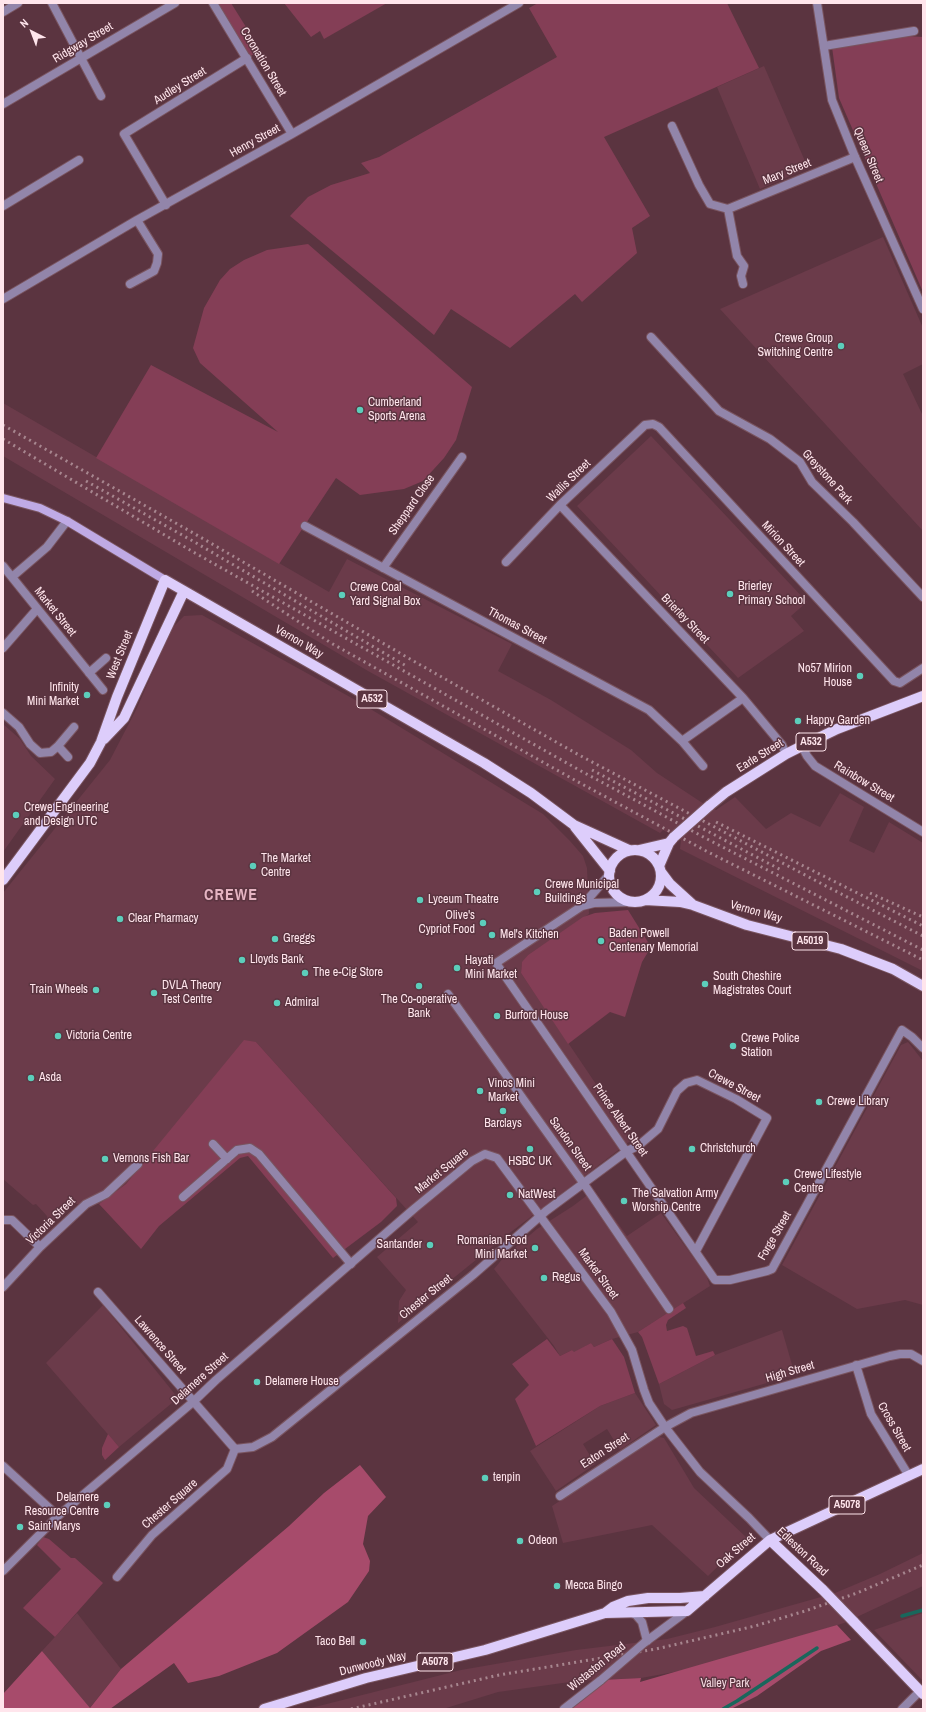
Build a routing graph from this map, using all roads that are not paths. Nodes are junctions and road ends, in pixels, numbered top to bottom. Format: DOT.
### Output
graph roads {
  1 [pos="18,3"];
  2 [pos="52,3"];
  3 [pos="175,3"];
  4 [pos="213,3"];
  5 [pos="519,3"];
  6 [pos="817,3"];
  7 [pos="3,12"];
  8 [pos="914,31"];
  9 [pos="824,46"];
  10 [pos="82,58"];
  11 [pos="247,58"];
  12 [pos="101,96"];
  13 [pos="3,104"];
  14 [pos="672,126"];
  15 [pos="292,134"];
  16 [pos="855,157"];
  17 [pos="79,160"];
  18 [pos="166,205"];
  19 [pos="3,206"];
  20 [pos="728,209"];
  21 [pos="137,220"];
  22 [pos="130,284"];
  23 [pos="743,284"];
  24 [pos="3,299"];
  25 [pos="923,309"];
  26 [pos="651,337"];
  27 [pos="653,424"];
  28 [pos="462,457"];
  29 [pos="3,498"];
  30 [pos="560,505"];
  31 [pos="67,521"];
  32 [pos="305,526"];
  33 [pos="506,562"];
  34 [pos="3,566"];
  35 [pos="383,568"];
  36 [pos="12,577"];
  37 [pos="165,580"];
  38 [pos="184,591"];
  39 [pos="923,597"];
  40 [pos="37,609"];
  41 [pos="3,648"];
  42 [pos="106,658"];
  43 [pos="923,668"];
  44 [pos="89,673"];
  45 [pos="103,690"];
  46 [pos="923,696"];
  47 [pos="743,698"];
  48 [pos="3,713"];
  49 [pos="74,727"];
  50 [pos="682,741"];
  51 [pos="101,742"];
  52 [pos="58,746"];
  53 [pos="802,746"];
  54 [pos="786,754"];
  55 [pos="68,757"];
  56 [pos="703,766"];
  57 [pos="574,825"];
  58 [pos="923,832"];
  59 [pos="672,840"];
  60 [pos="628,850"];
  61 [pos="639,850"];
  62 [pos="660,869"];
  63 [pos="609,873"];
  64 [pos="3,880"];
  65 [pos="645,900"];
  66 [pos="633,902"];
  67 [pos="693,905"];
  68 [pos="582,906"];
  69 [pos="923,986"];
  70 [pos="448,994"];
  71 [pos="923,1048"];
  72 [pos="213,1144"];
  73 [pos="627,1151"];
  74 [pos="485,1154"];
  75 [pos="227,1159"];
  76 [pos="138,1164"];
  77 [pos="584,1184"];
  78 [pos="183,1197"];
  79 [pos="415,1208"];
  80 [pos="541,1216"];
  81 [pos="3,1220"];
  82 [pos="40,1247"];
  83 [pos="696,1251"];
  84 [pos="351,1264"];
  85 [pos="730,1280"];
  86 [pos="3,1287"];
  87 [pos="98,1292"];
  88 [pos="669,1310"];
  89 [pos="923,1361"];
  90 [pos="856,1365"];
  91 [pos="193,1402"];
  92 [pos="665,1427"];
  93 [pos="235,1449"];
  94 [pos="3,1466"];
  95 [pos="923,1469"];
  96 [pos="909,1476"];
  97 [pos="560,1496"];
  98 [pos="58,1516"];
  99 [pos="770,1540"];
  100 [pos="3,1571"];
  101 [pos="117,1577"];
  102 [pos="705,1596"];
  103 [pos="687,1610"];
  104 [pos="630,1612"];
  105 [pos="605,1613"];
  106 [pos="646,1642"];
  107 [pos="922,1692"];
  108 [pos="264,1709"];
  109 [pos="564,1709"];
  110 [pos="902,1709"];
  1 -- 7 [label="street"];
  2 -- 10 [label="street"];
  3 -- 10 [label="street, Ridgway Street"];
  4 -- 11 [label="street, Coronation Street"];
  5 -- 15 [label="street, Henry Street"];
  6 -- 9 [label="street, Queen Street"];
  8 -- 9 [label="street"];
  9 -- 16 [label="street, Queen Street"];
  10 -- 12 [label="street"];
  10 -- 13 [label="street, Ridgway Street"];
  11 -- 15 [label="street, Coronation Street"];
  11 -- 18 [label="street, Audley Street"];
  14 -- 20 [label="street"];
  15 -- 18 [label="street, Henry Street"];
  16 -- 20 [label="street, Mary Street"];
  16 -- 25 [label="street, Queen Street"];
  17 -- 19 [label="street"];
  18 -- 21 [label="street, Henry Street"];
  20 -- 23 [label="street"];
  21 -- 22 [label="street"];
  21 -- 24 [label="street, Henry Street"];
  26 -- 39 [label="street, Greystone Park"];
  27 -- 30 [label="street, Wallis Street"];
  27 -- 43 [label="street, Mirion Street"];
  28 -- 35 [label="street, Sheppard Close"];
  29 -- 31 [label="main road, Vernon Way"];
  30 -- 33 [label="street, Wallis Street"];
  30 -- 47 [label="street, Brierley Street"];
  31 -- 36 [label="street"];
  31 -- 37 [label="main road, Vernon Way"];
  32 -- 35 [label="street, Thomas Street"];
  34 -- 36 [label="street, Market Street"];
  35 -- 50 [label="street, Thomas Street"];
  36 -- 40 [label="street, Market Street"];
  37 -- 38 [label="main road, Vernon Way / A532"];
  37 -- 51 [label="main road, West Street"];
  38 -- 51 [label="main road, West Street"];
  38 -- 57 [label="main road, Vernon Way / A532"];
  40 -- 41 [label="street"];
  40 -- 44 [label="street, Market Street"];
  42 -- 44 [label="street"];
  44 -- 45 [label="street, Market Street"];
  46 -- 53 [label="main road, Earle Street / A532"];
  47 -- 50 [label="street"];
  47 -- 54 [label="street, Brierley Street"];
  48 -- 52 [label="street"];
  49 -- 52 [label="street"];
  50 -- 56 [label="street, Thomas Street"];
  51 -- 64 [label="main road, West Street"];
  52 -- 55 [label="street"];
  53 -- 54 [label="main road, Earle Street / A532"];
  53 -- 58 [label="street, Rainbow Street"];
  54 -- 59 [label="main road, Earle Street / A532, bridge"];
  57 -- 60 [label="main road, Vernon Way / A532"];
  57 -- 63 [label="main road, Vernon Way / A532"];
  59 -- 61 [label="main road, Earle Street / A532"];
  59 -- 62 [label="main road, Earle Street / A532"];
  60 -- 61 [label="main road"];
  60 -- 63 [label="main road"];
  61 -- 62 [label="main road"];
  62 -- 65 [label="main road"];
  62 -- 67 [label="main road, Vernon Way / A5019"];
  63 -- 66 [label="main road"];
  63 -- 68 [label="street"];
  65 -- 66 [label="main road"];
  65 -- 67 [label="main road, Vernon Way / A5019"];
  66 -- 68 [label="street"];
  67 -- 69 [label="main road, Vernon Way / A5019"];
  68 -- 73 [label="street, Prince Albert Street"];
  70 -- 77 [label="street, Sandon Street"];
  71 -- 85 [label="street, Forge Street"];
  72 -- 75 [label="street"];
  73 -- 77 [label="street, Chester Street"];
  73 -- 83 [label="street, Prince Albert Street"];
  73 -- 83 [label="street, Crewe Street"];
  74 -- 79 [label="street, Market Square"];
  74 -- 80 [label="street, Market Street"];
  75 -- 78 [label="street"];
  75 -- 84 [label="street"];
  76 -- 82 [label="street, Victoria Street"];
  77 -- 80 [label="street, Chester Street"];
  77 -- 88 [label="street, Sandon Street"];
  79 -- 84 [label="street, Delamere Street"];
  80 -- 92 [label="street, Market Street"];
  80 -- 93 [label="street, Chester Street"];
  81 -- 82 [label="street"];
  82 -- 86 [label="street, Victoria Street"];
  83 -- 85 [label="street, Prince Albert Street"];
  84 -- 91 [label="street, Delamere Street"];
  87 -- 91 [label="street, Lawrence Street"];
  89 -- 90 [label="street, High Street"];
  90 -- 92 [label="street, High Street"];
  90 -- 96 [label="street, Cross Street"];
  91 -- 93 [label="street, Lawrence Street"];
  91 -- 98 [label="street, Delamere Street"];
  92 -- 97 [label="street, Eaton Street"];
  92 -- 99 [label="street, Edleston Road"];
  93 -- 101 [label="street, Chester Square"];
  94 -- 98 [label="street"];
  95 -- 96 [label="main road, Oak Street / A5078"];
  96 -- 99 [label="main road, Oak Street / A5078"];
  98 -- 100 [label="street, Delamere Street"];
  99 -- 102 [label="main road, Oak Street / A5078"];
  99 -- 107 [label="main road, Edleston Road, bridge"];
  102 -- 103 [label="main road, Oak Street / A5078"];
  102 -- 105 [label="main road, Dunwoody Way / A5078"];
  103 -- 104 [label="main road, Dunwoody Way / A5078"];
  103 -- 106 [label="street, Oak Street"];
  104 -- 105 [label="main road, Dunwoody Way / A5078"];
  104 -- 106 [label="street"];
  105 -- 108 [label="main road, Dunwoody Way / A5078"];
  106 -- 109 [label="street, Wistaston Road, bridge"];
  107 -- 110 [label="street"];
}
